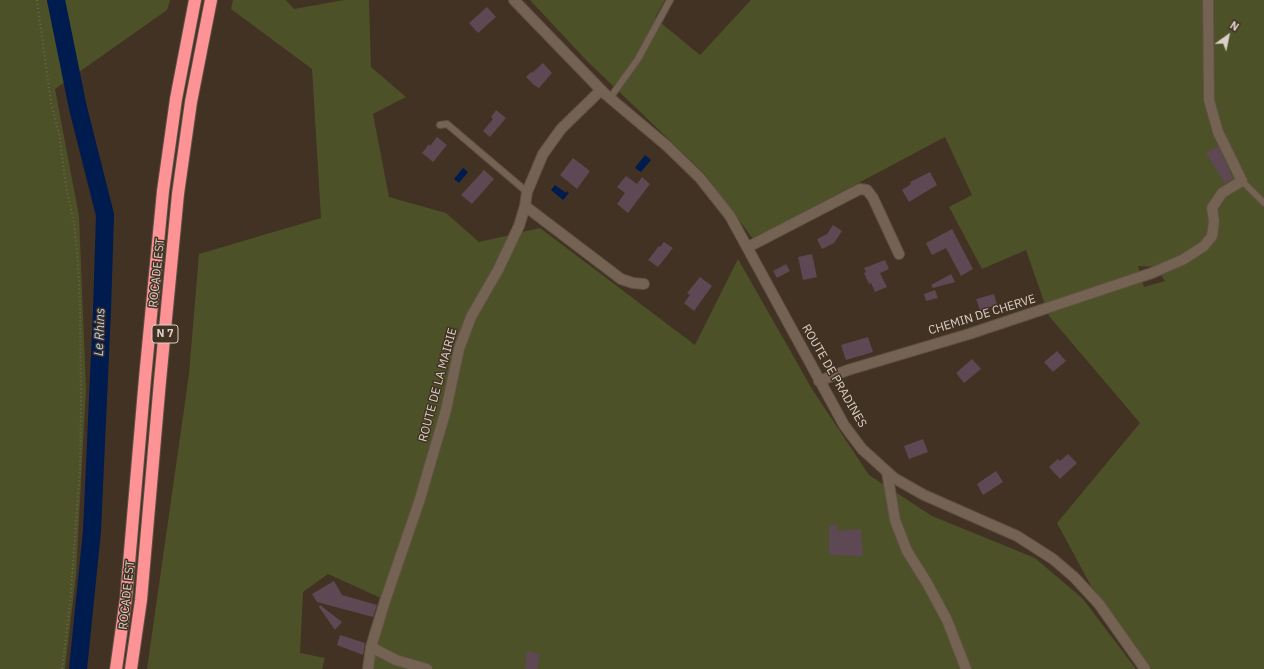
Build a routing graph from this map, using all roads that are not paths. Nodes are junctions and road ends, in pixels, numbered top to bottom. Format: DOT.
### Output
graph roads {
  1 [pos="195,0"];
  2 [pos="211,0"];
  3 [pos="514,0"];
  4 [pos="670,0"];
  5 [pos="1208,0"];
  6 [pos="601,90"];
  7 [pos="610,98"];
  8 [pos="440,125"];
  9 [pos="1242,181"];
  10 [pos="527,192"];
  11 [pos="1264,203"];
  12 [pos="525,206"];
  13 [pos="748,247"];
  14 [pos="900,254"];
  15 [pos="644,284"];
  16 [pos="819,381"];
  17 [pos="887,472"];
  18 [pos="371,648"];
  19 [pos="116,669"];
  20 [pos="131,669"];
  21 [pos="368,669"];
  22 [pos="426,669"];
  23 [pos="966,669"];
  24 [pos="1145,669"];
  1 -- 19 [label="highway, ROCADE EST / N 7"];
  2 -- 20 [label="highway, ROCADE EST / N 7"];
  3 -- 6 [label="street, ROUTE DE PRADINES"];
  4 -- 7 [label="lane"];
  5 -- 9 [label="street"];
  6 -- 7 [label="street, ROUTE DE PRADINES"];
  6 -- 10 [label="street, ROUTE DE LA MAIRIE"];
  7 -- 13 [label="street, ROUTE DE PRADINES"];
  8 -- 10 [label="lane"];
  9 -- 11 [label="lane"];
  9 -- 16 [label="street, CHEMIN DE CHERVE"];
  10 -- 12 [label="street, ROUTE DE LA MAIRIE"];
  12 -- 15 [label="street"];
  12 -- 18 [label="street, ROUTE DE LA MAIRIE"];
  13 -- 14 [label="street"];
  13 -- 16 [label="street, ROUTE DE PRADINES"];
  16 -- 17 [label="street, ROUTE DE PRADINES"];
  17 -- 23 [label="street"];
  17 -- 24 [label="street, ROUTE DE PRADINES"];
  18 -- 21 [label="street, ROUTE DE LA MAIRIE"];
  18 -- 22 [label="street"];
}
